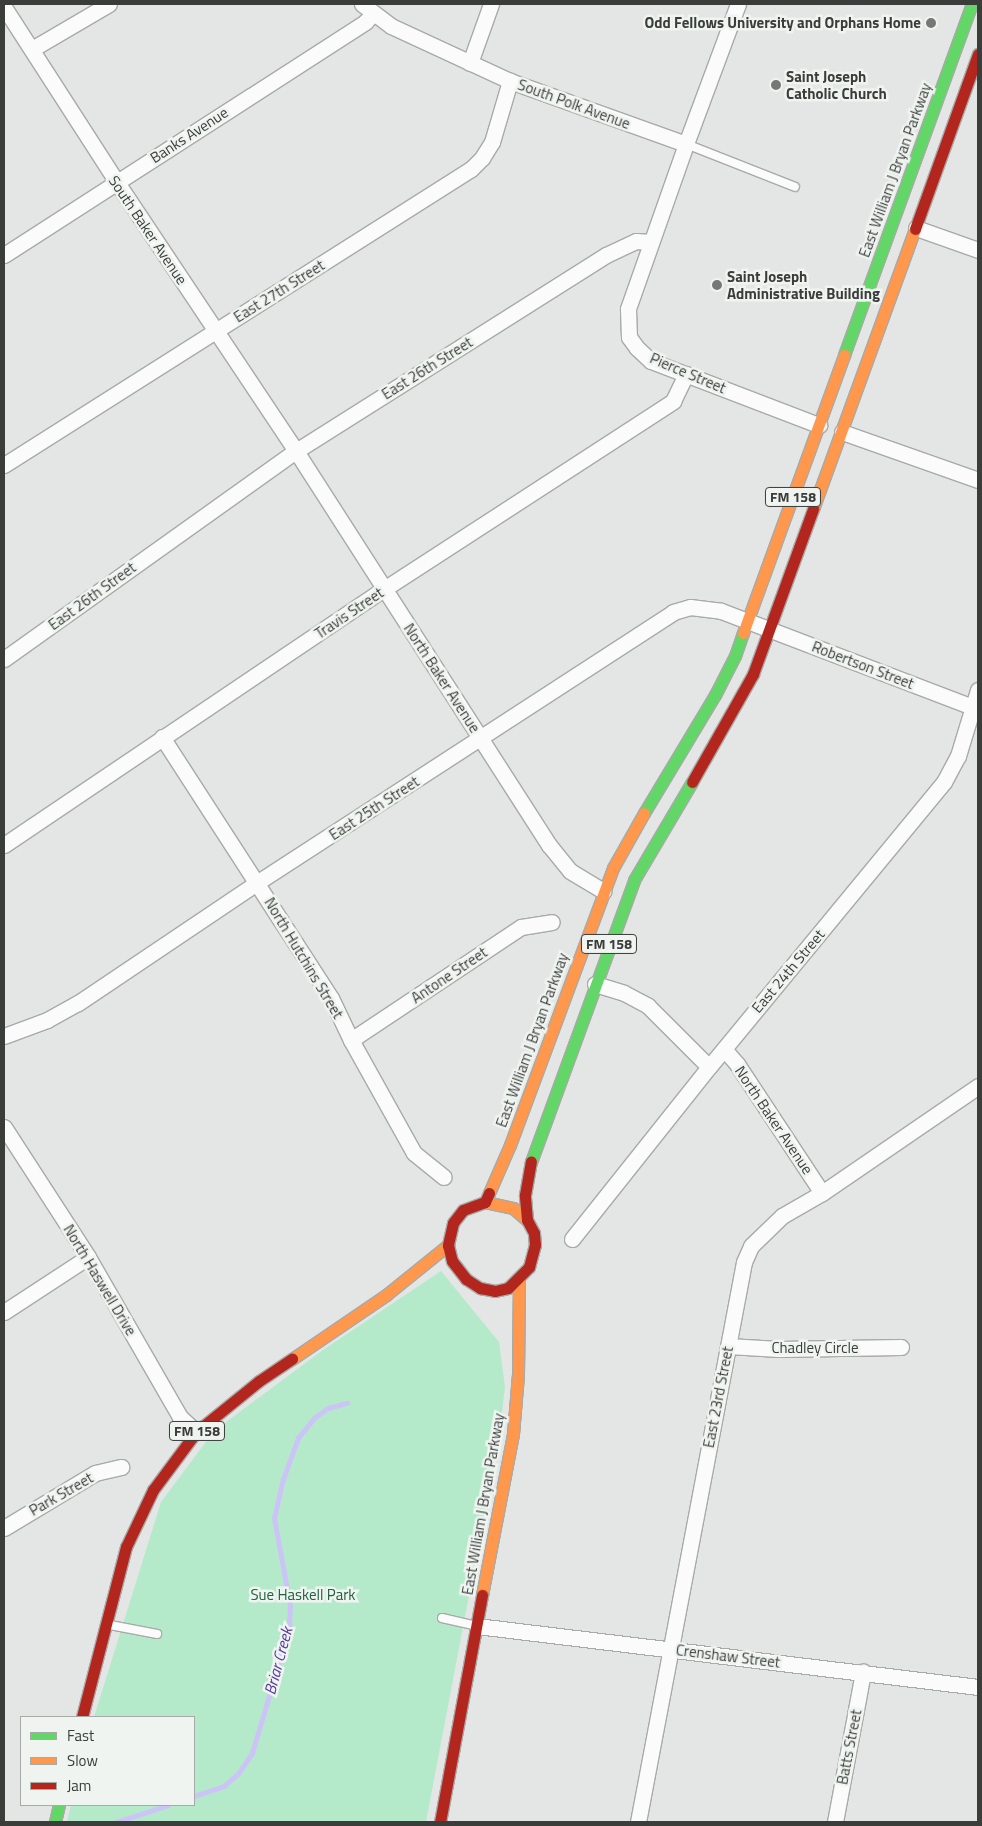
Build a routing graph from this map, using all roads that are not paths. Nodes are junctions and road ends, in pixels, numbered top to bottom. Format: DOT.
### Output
graph roads {
  1 [pos="109,4"];
  2 [pos="491,4"];
  3 [pos="738,4"];
  4 [pos="4,7"];
  5 [pos="969,7"];
  6 [pos="368,9"];
  7 [pos="9,26"];
  8 [pos="32,49"];
  9 [pos="978,54"];
  10 [pos="470,63"];
  11 [pos="510,81"];
  12 [pos="686,144"];
  13 [pos="116,182"];
  14 [pos="795,187"];
  15 [pos="916,228"];
  16 [pos="651,242"];
  17 [pos="978,250"];
  18 [pos="4,255"];
  19 [pos="216,330"];
  20 [pos="686,374"];
  21 [pos="819,425"];
  22 [pos="842,432"];
  23 [pos="296,451"];
  24 [pos="4,465"];
  25 [pos="978,480"];
  26 [pos="384,589"];
  27 [pos="748,621"];
  28 [pos="770,629"];
  29 [pos="4,659"];
  30 [pos="978,690"];
  31 [pos="975,707"];
  32 [pos="162,737"];
  33 [pos="481,739"];
  34 [pos="4,845"];
  35 [pos="258,882"];
  36 [pos="603,891"];
  37 [pos="552,922"];
  38 [pos="595,984"];
  39 [pos="4,1036"];
  40 [pos="351,1040"];
  41 [pos="724,1049"];
  42 [pos="709,1067"];
  43 [pos="978,1086"];
  44 [pos="4,1127"];
  45 [pos="444,1177"];
  46 [pos="822,1193"];
  47 [pos="485,1202"];
  48 [pos="527,1220"];
  49 [pos="572,1239"];
  50 [pos="448,1245"];
  51 [pos="88,1257"];
  52 [pos="519,1279"];
  53 [pos="4,1312"];
  54 [pos="728,1346"];
  55 [pos="902,1347"];
  56 [pos="196,1432"];
  57 [pos="120,1467"];
  58 [pos="4,1528"];
  59 [pos="442,1618"];
  60 [pos="105,1624"];
  61 [pos="477,1626"];
  62 [pos="157,1634"];
  63 [pos="670,1649"];
  64 [pos="863,1672"];
  65 [pos="978,1687"];
  66 [pos="82,1716"];
  67 [pos="59,1806"];
  68 [pos="55,1822"];
  69 [pos="440,1822"];
  70 [pos="638,1822"];
  71 [pos="835,1822"];
  1 -- 8 [label="street"];
  2 -- 10 [label="street"];
  3 -- 12 [label="street"];
  4 -- 7 [label="street, South Baker Avenue"];
  5 -- 21 [label="main road, East William J Bryan Parkway / FM 158"];
  6 -- 10 [label="street, South Polk Avenue"];
  6 -- 13 [label="street, Banks Avenue"];
  7 -- 8 [label="street, South Baker Avenue"];
  8 -- 13 [label="street, South Baker Avenue"];
  9 -- 15 [label="main road, FM 158"];
  10 -- 11 [label="street, South Polk Avenue"];
  11 -- 12 [label="street, South Polk Avenue"];
  11 -- 19 [label="street, East 27th Street"];
  12 -- 14 [label="lane, South Polk Avenue"];
  12 -- 16 [label="street"];
  13 -- 18 [label="street, Banks Avenue"];
  13 -- 19 [label="street, South Baker Avenue"];
  15 -- 17 [label="street"];
  15 -- 22 [label="main road, FM 158"];
  16 -- 20 [label="street, Pierce Street"];
  16 -- 23 [label="street, East 26th Street"];
  19 -- 23 [label="street, South Baker Avenue"];
  19 -- 24 [label="street, East 27th Street"];
  20 -- 21 [label="street, Pierce Street"];
  20 -- 26 [label="street, Travis Street"];
  21 -- 27 [label="main road, East William J Bryan Parkway / FM 158"];
  22 -- 25 [label="street"];
  22 -- 28 [label="main road, FM 158"];
  23 -- 26 [label="street, North Baker Avenue"];
  23 -- 29 [label="street, East 26th Street"];
  26 -- 32 [label="street, Travis Street"];
  26 -- 33 [label="street, North Baker Avenue"];
  27 -- 28 [label="street, Robertson Street"];
  27 -- 33 [label="street, East 25th Street"];
  27 -- 36 [label="main road, East William J Bryan Parkway / FM 158"];
  28 -- 31 [label="street, Robertson Street"];
  28 -- 38 [label="main road, FM 158"];
  30 -- 31 [label="street, East 24th Street"];
  31 -- 41 [label="street, East 24th Street"];
  32 -- 34 [label="street, Travis Street"];
  32 -- 35 [label="street, North Hutchins Street"];
  33 -- 35 [label="street, East 25th Street"];
  33 -- 36 [label="street, North Baker Avenue"];
  35 -- 39 [label="street, East 25th Street"];
  35 -- 40 [label="street, North Hutchins Street"];
  36 -- 47 [label="main road, East William J Bryan Parkway / FM 158"];
  37 -- 40 [label="street, Antone Street"];
  38 -- 42 [label="street"];
  38 -- 48 [label="main road, FM 158"];
  40 -- 45 [label="street, North Hutchins Street"];
  41 -- 42 [label="street, East 24th Street"];
  41 -- 46 [label="street, North Baker Avenue"];
  42 -- 49 [label="street, East 24th Street"];
  43 -- 46 [label="street, East 23rd Street"];
  44 -- 51 [label="street, North Haswell Drive"];
  46 -- 54 [label="street, East 23rd Street"];
  47 -- 48 [label="main road"];
  47 -- 50 [label="main road"];
  48 -- 52 [label="main road, FM 158"];
  50 -- 52 [label="main road"];
  50 -- 56 [label="main road, FM 158"];
  51 -- 53 [label="street"];
  51 -- 56 [label="street, North Haswell Drive"];
  52 -- 61 [label="main road, East William J Bryan Parkway"];
  54 -- 55 [label="street, Chadley Circle"];
  54 -- 63 [label="street, East 23rd Street"];
  56 -- 60 [label="main road, FM 158"];
  57 -- 58 [label="street, Park Street"];
  59 -- 61 [label="lane"];
  60 -- 62 [label="lane"];
  60 -- 66 [label="main road, FM 158"];
  61 -- 63 [label="street, Crenshaw Street"];
  61 -- 69 [label="main road, East William J Bryan Parkway"];
  63 -- 64 [label="street, Crenshaw Street"];
  63 -- 70 [label="street, East 23rd Street"];
  64 -- 65 [label="street, Crenshaw Street"];
  64 -- 71 [label="street, Batts Street"];
  67 -- 68 [label="main road"];
}
